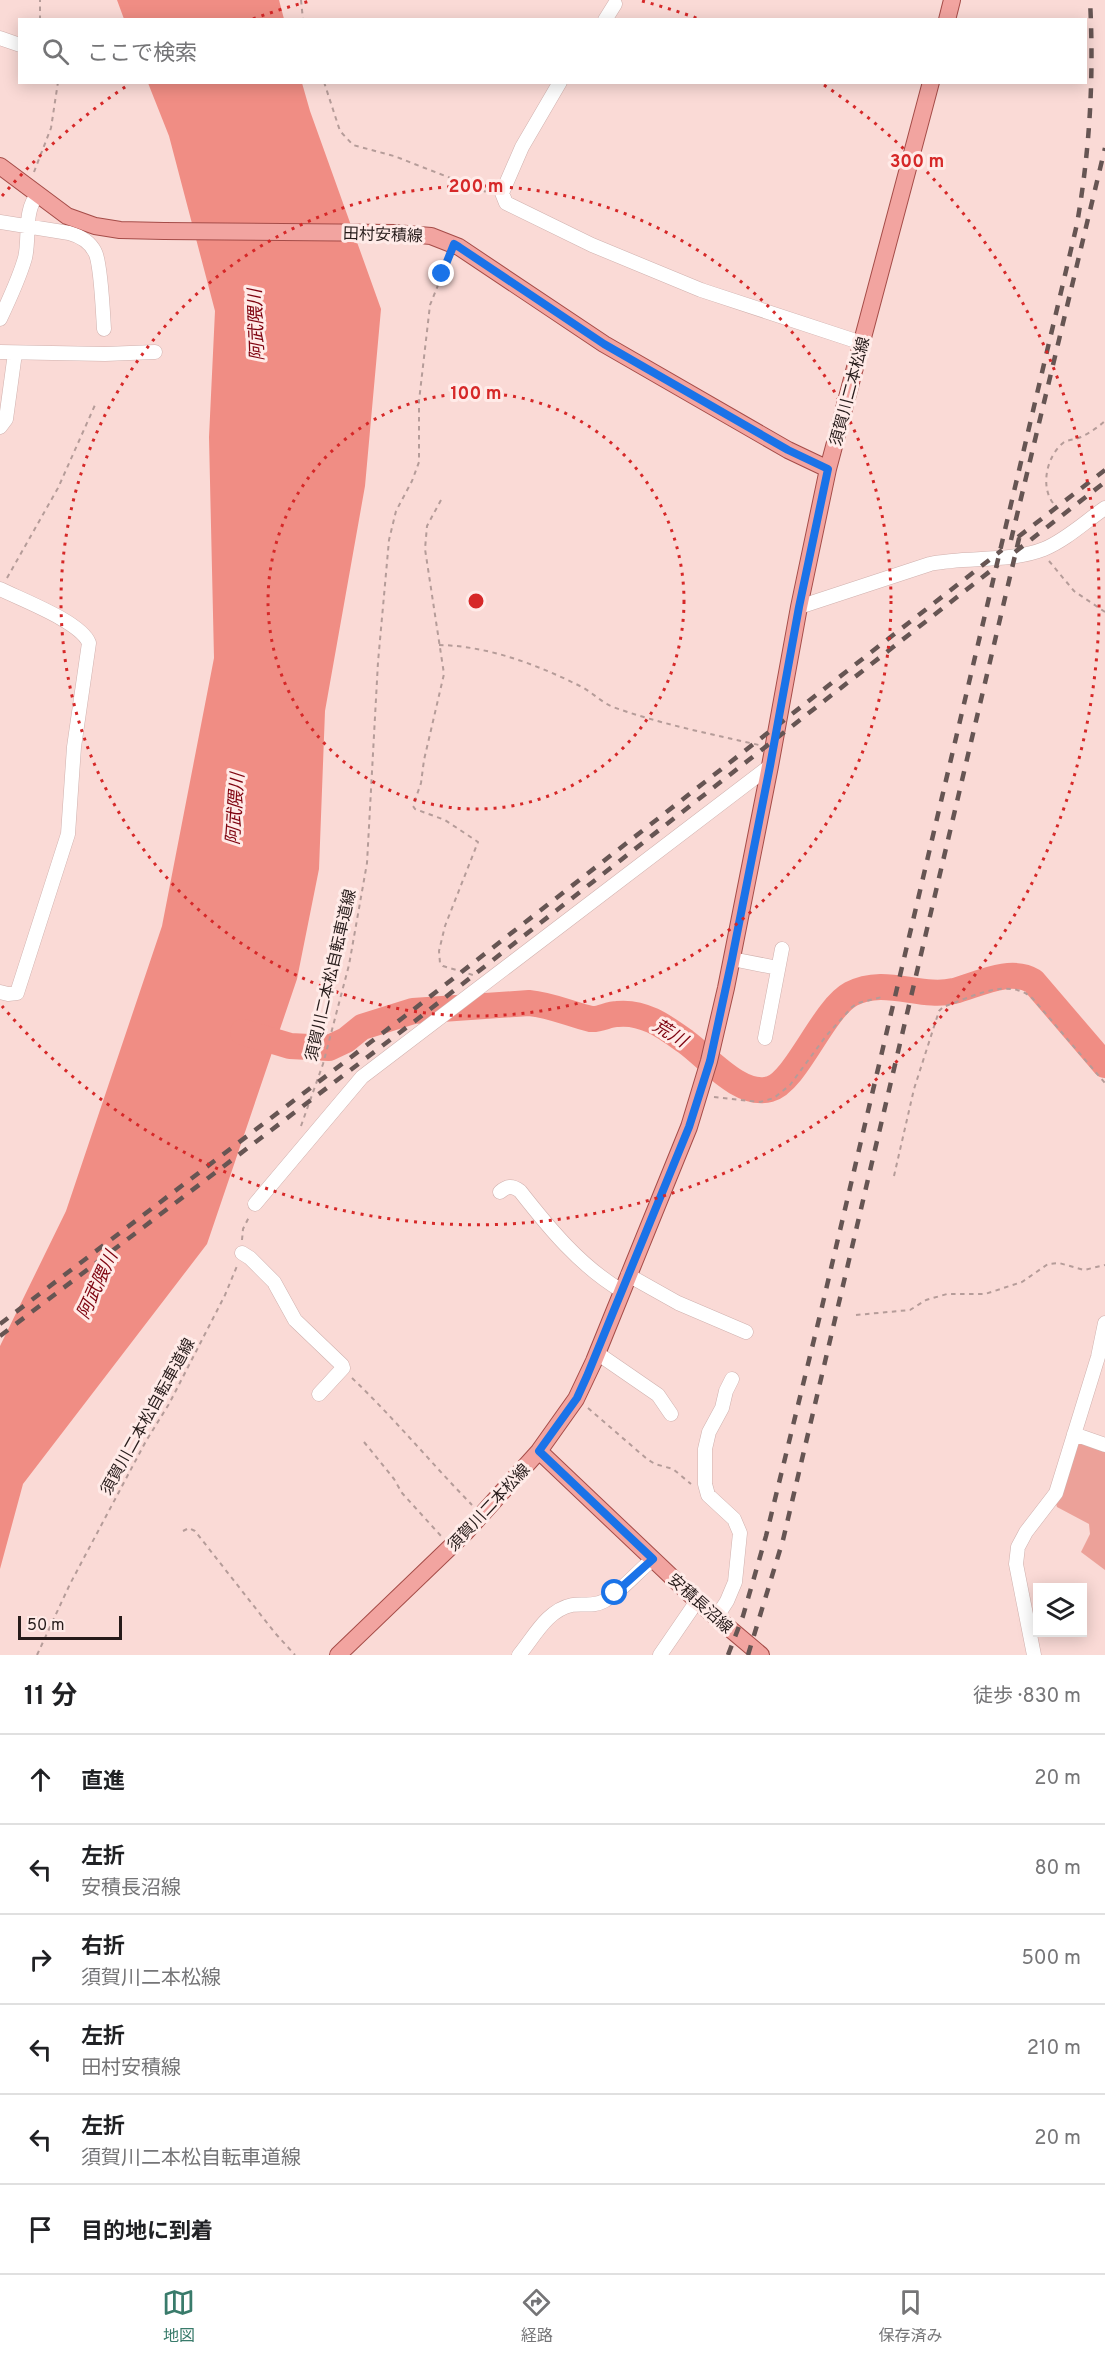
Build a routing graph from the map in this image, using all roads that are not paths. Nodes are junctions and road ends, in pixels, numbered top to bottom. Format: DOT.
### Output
graph roads {
  1 [pos="952,0"];
  2 [pos="615,4"];
  3 [pos="606,18"];
  4 [pos="948,18"];
  5 [pos="0,38"];
  6 [pos="18,44"];
  7 [pos="559,84"];
  8 [pos="930,84"];
  9 [pos="0,166"];
  10 [pos="33,191"];
  11 [pos="0,222"];
  12 [pos="28,226"];
  13 [pos="0,319"];
  14 [pos="104,329"];
  15 [pos="862,343"];
  16 [pos="0,352"];
  17 [pos="155,352"];
  18 [pos="15,353"];
  19 [pos="0,427"];
  20 [pos="828,469"];
  21 [pos="1105,508"];
  22 [pos="0,589"];
  23 [pos="799,607"];
  24 [pos="770,766"];
  25 [pos="782,949"];
  26 [pos="732,959"];
  27 [pos="778,968"];
  28 [pos="0,992"];
  29 [pos="765,1038"];
  30 [pos="500,1191"];
  31 [pos="255,1204"];
  32 [pos="242,1253"];
  33 [pos="628,1275"];
  34 [pos="621,1291"];
  35 [pos="1105,1323"];
  36 [pos="746,1332"];
  37 [pos="597,1353"];
  38 [pos="732,1379"];
  39 [pos="319,1394"];
  40 [pos="670,1414"];
  41 [pos="1074,1434"];
  42 [pos="1105,1444"];
  43 [pos="539,1451"];
  44 [pos="653,1559"];
  45 [pos="697,1601"];
  46 [pos="716,1618"];
  47 [pos="338,1655"];
  48 [pos="519,1655"];
  49 [pos="660,1655"];
  50 [pos="761,1655"];
  51 [pos="1034,1655"];
  1 -- 4 [label="main road"];
  2 -- 3 [label="street"];
  5 -- 6 [label="street"];
  7 -- 15 [label="street"];
  8 -- 15 [label="main road, 須賀川二本松線"];
  9 -- 10 [label="main road, 田村安積線"];
  10 -- 12 [label="street"];
  10 -- 20 [label="main road, 田村安積線"];
  11 -- 12 [label="street"];
  12 -- 13 [label="street"];
  12 -- 14 [label="street"];
  15 -- 20 [label="main road, 須賀川二本松線"];
  16 -- 18 [label="street"];
  17 -- 18 [label="street"];
  18 -- 19 [label="street"];
  20 -- 23 [label="main road, 須賀川二本松線"];
  21 -- 23 [label="street"];
  22 -- 28 [label="street"];
  23 -- 24 [label="main road, 須賀川二本松線"];
  24 -- 26 [label="main road, 須賀川二本松線"];
  24 -- 31 [label="street"];
  25 -- 27 [label="street"];
  26 -- 27 [label="street"];
  26 -- 33 [label="main road, 須賀川二本松線"];
  27 -- 29 [label="street"];
  30 -- 34 [label="street"];
  32 -- 39 [label="street"];
  33 -- 34 [label="main road, 須賀川二本松線"];
  33 -- 36 [label="street"];
  34 -- 37 [label="main road, 須賀川二本松線"];
  35 -- 41 [label="street"];
  37 -- 40 [label="street"];
  37 -- 43 [label="main road, 須賀川二本松線"];
  38 -- 46 [label="street"];
  41 -- 42 [label="street"];
  41 -- 51 [label="street"];
  43 -- 44 [label="main road, 安積長沼線"];
  43 -- 47 [label="main road, 須賀川二本松線"];
  44 -- 45 [label="main road, 安積長沼線"];
  44 -- 48 [label="street"];
  45 -- 46 [label="main road, 安積長沼線"];
  45 -- 49 [label="street"];
  46 -- 50 [label="main road, 安積長沼線"];
}
